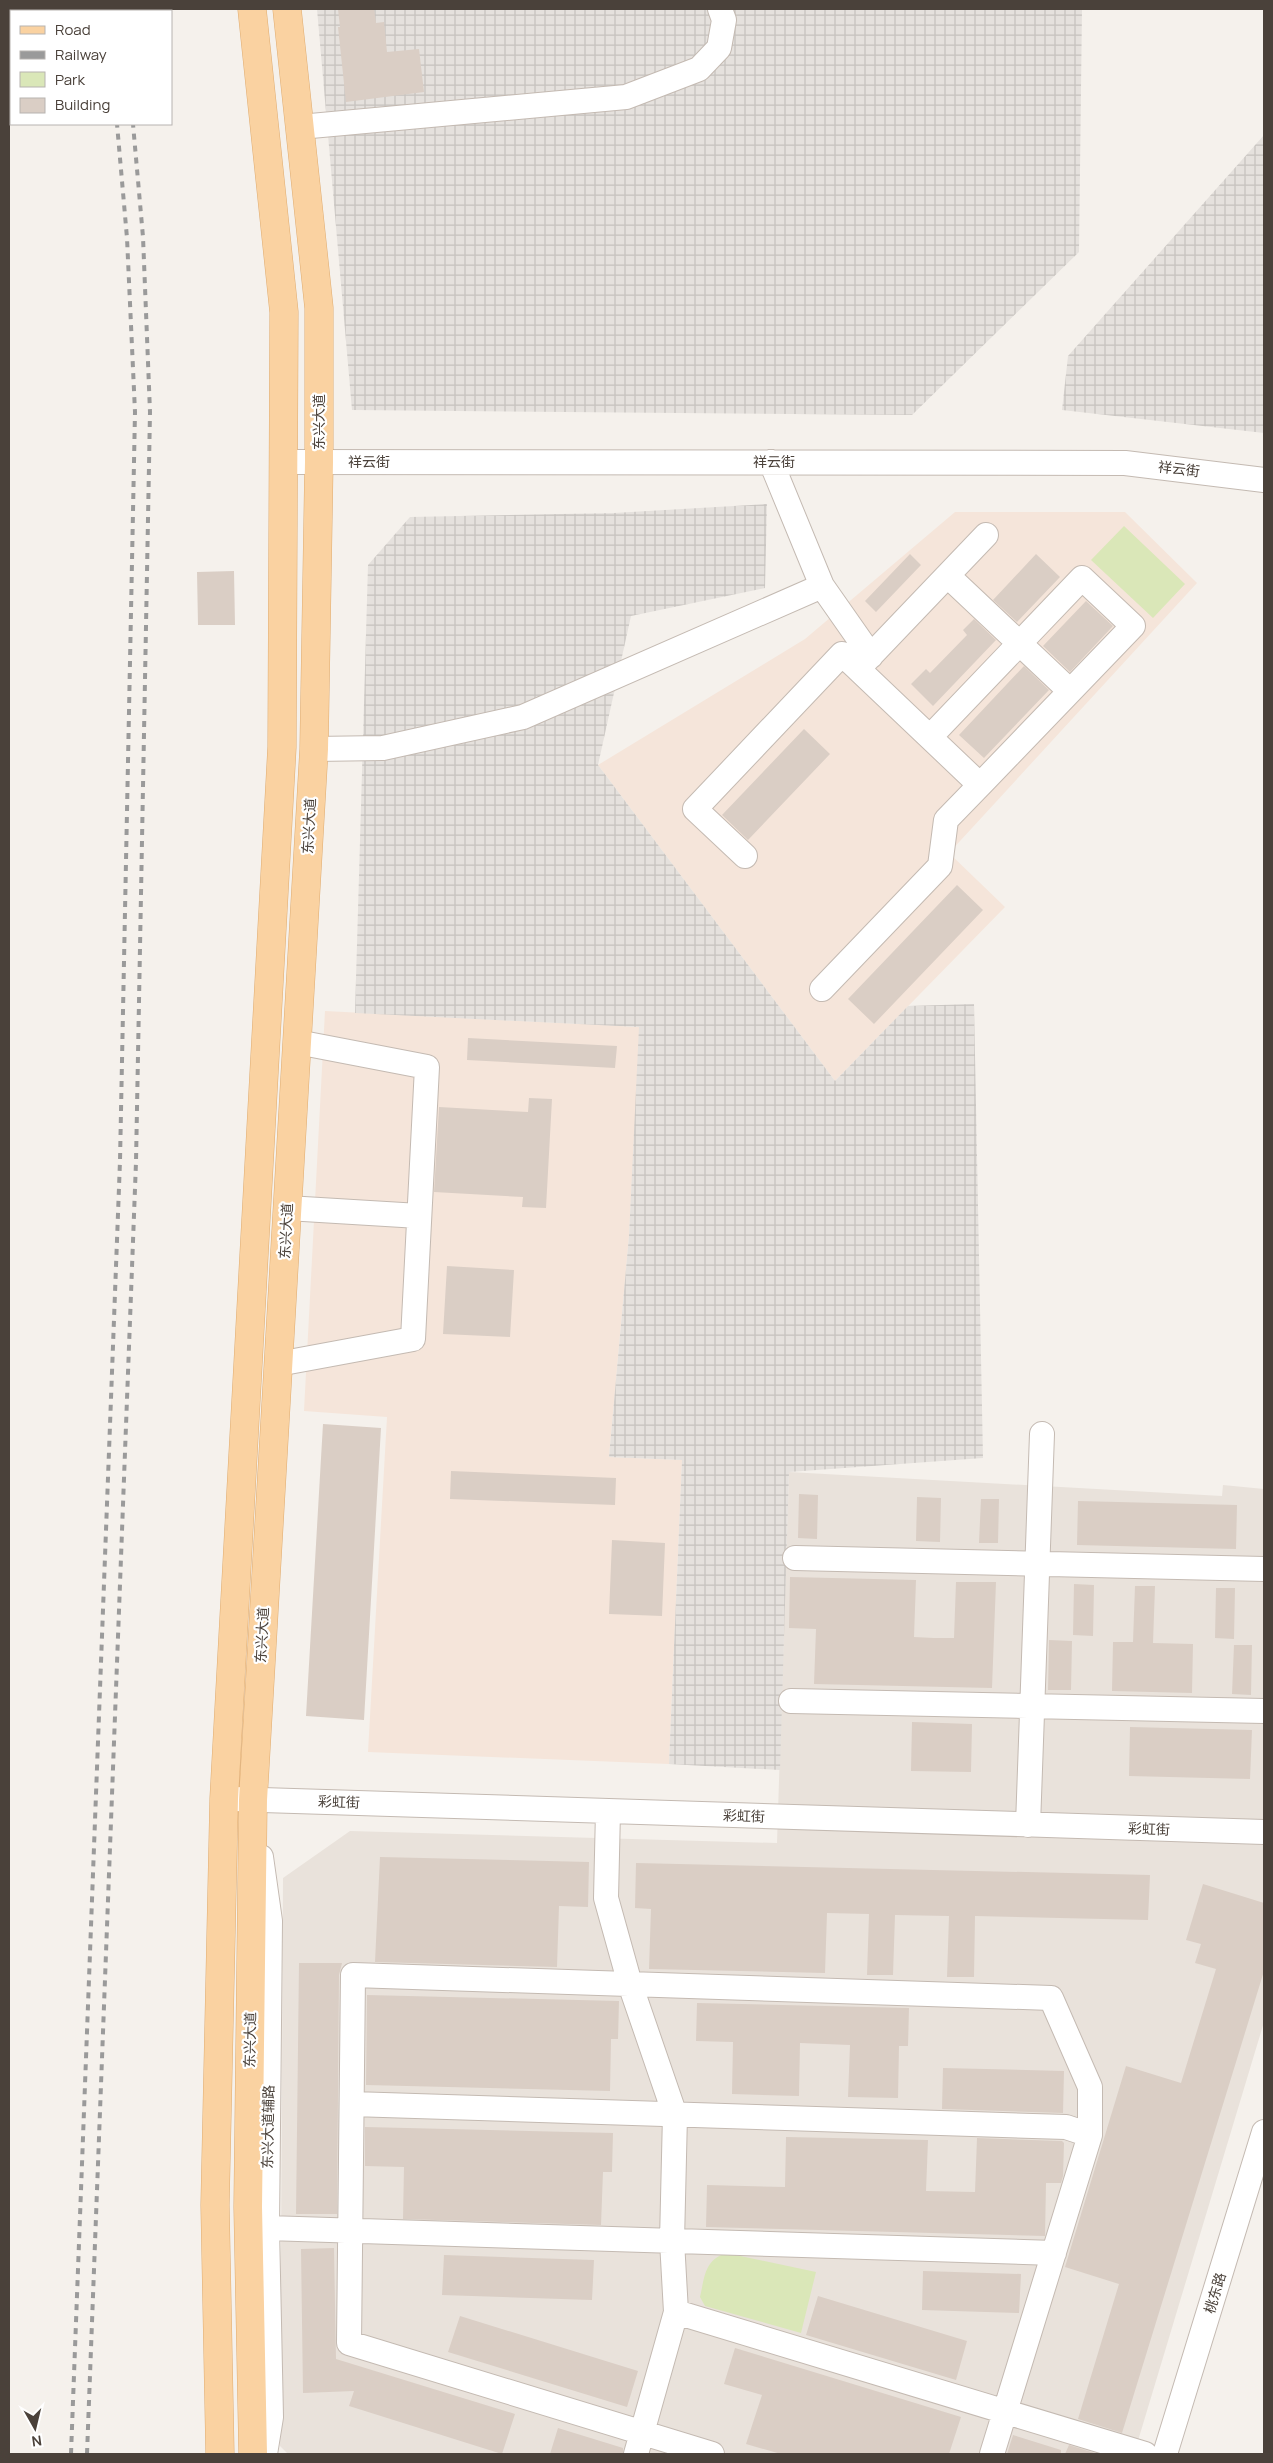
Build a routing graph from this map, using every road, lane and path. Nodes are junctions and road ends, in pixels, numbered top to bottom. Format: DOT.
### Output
graph roads {
  1 [pos="252,9"];
  2 [pos="287,9"];
  3 [pos="720,9"];
  4 [pos="300,127"];
  5 [pos="284,462"];
  6 [pos="319,462"];
  7 [pos="772,462"];
  8 [pos="1264,480"];
  9 [pos="986,535"];
  10 [pos="948,576"];
  11 [pos="822,586"];
  12 [pos="1019,643"];
  13 [pos="864,662"];
  14 [pos="1070,691"];
  15 [pos="930,737"];
  16 [pos="314,749"];
  17 [pos="980,785"];
  18 [pos="745,856"];
  19 [pos="822,989"];
  20 [pos="297,1042"];
  21 [pos="287,1208"];
  22 [pos="420,1216"];
  23 [pos="278,1364"];
  24 [pos="1042,1434"];
  25 [pos="795,1558"];
  26 [pos="1037,1563"];
  27 [pos="1264,1569"];
  28 [pos="791,1701"];
  29 [pos="1032,1707"];
  30 [pos="1264,1711"];
  31 [pos="224,1799"];
  32 [pos="252,1800"];
  33 [pos="608,1811"];
  34 [pos="1028,1825"];
  35 [pos="1264,1832"];
  36 [pos="630,1984"];
  37 [pos="269,2018"];
  38 [pos="250,2055"];
  39 [pos="352,2104"];
  40 [pos="675,2115"];
  41 [pos="1264,2132"];
  42 [pos="1090,2135"];
  43 [pos="258,2168"];
  44 [pos="268,2228"];
  45 [pos="351,2231"];
  46 [pos="672,2241"];
  47 [pos="1054,2253"];
  48 [pos="676,2312"];
  49 [pos="1005,2412"];
  50 [pos="639,2444"];
  51 [pos="220,2454"];
  52 [pos="253,2454"];
  53 [pos="265,2454"];
  54 [pos="712,2454"];
  55 [pos="992,2454"];
  56 [pos="1145,2454"];
  57 [pos="1165,2454"];
  1 -- 5 [label="main road, 东兴大道"];
  2 -- 4 [label="main road, 东兴大道"];
  3 -- 4 [label="street"];
  4 -- 6 [label="main road, 东兴大道"];
  5 -- 6 [label="street, 祥云街"];
  5 -- 31 [label="main road, 东兴大道"];
  6 -- 7 [label="street, 祥云街"];
  6 -- 16 [label="main road, 东兴大道"];
  7 -- 8 [label="street, 祥云街"];
  7 -- 11 [label="street"];
  9 -- 10 [label="street"];
  10 -- 12 [label="street"];
  10 -- 13 [label="street"];
  11 -- 13 [label="street"];
  11 -- 16 [label="street"];
  12 -- 14 [label="street"];
  12 -- 14 [label="street"];
  12 -- 15 [label="street"];
  13 -- 15 [label="street"];
  13 -- 18 [label="street"];
  14 -- 17 [label="street"];
  15 -- 17 [label="street"];
  16 -- 20 [label="main road, 东兴大道"];
  17 -- 19 [label="street"];
  20 -- 21 [label="main road, 东兴大道"];
  20 -- 22 [label="street"];
  21 -- 22 [label="street"];
  21 -- 23 [label="main road, 东兴大道"];
  22 -- 23 [label="street"];
  23 -- 32 [label="main road, 东兴大道"];
  24 -- 26 [label="street"];
  25 -- 26 [label="street"];
  26 -- 27 [label="street"];
  26 -- 29 [label="street"];
  28 -- 29 [label="street"];
  29 -- 30 [label="street"];
  29 -- 34 [label="street"];
  31 -- 32 [label="street, 彩虹街"];
  31 -- 51 [label="main road, 东兴大道"];
  32 -- 33 [label="street, 彩虹街"];
  32 -- 37 [label="street, 东兴大道辅路"];
  32 -- 38 [label="main road, 东兴大道"];
  33 -- 34 [label="street, 彩虹街"];
  33 -- 36 [label="street"];
  34 -- 35 [label="street, 彩虹街"];
  36 -- 39 [label="street"];
  36 -- 40 [label="street"];
  36 -- 42 [label="street"];
  37 -- 38 [label="street"];
  37 -- 43 [label="street, 东兴大道辅路"];
  38 -- 43 [label="main road, 东兴大道"];
  39 -- 40 [label="street"];
  39 -- 45 [label="street"];
  40 -- 42 [label="street"];
  40 -- 46 [label="street"];
  41 -- 57 [label="street, 桃东路"];
  42 -- 47 [label="street"];
  43 -- 44 [label="street, 东兴大道辅路"];
  43 -- 52 [label="main road, 东兴大道"];
  44 -- 45 [label="street"];
  44 -- 53 [label="street, 东兴大道辅路"];
  45 -- 46 [label="street"];
  45 -- 50 [label="street"];
  46 -- 47 [label="street"];
  46 -- 48 [label="street"];
  47 -- 49 [label="street"];
  48 -- 49 [label="street"];
  48 -- 50 [label="street"];
  49 -- 55 [label="street"];
  49 -- 56 [label="street"];
  50 -- 54 [label="street"];
}
